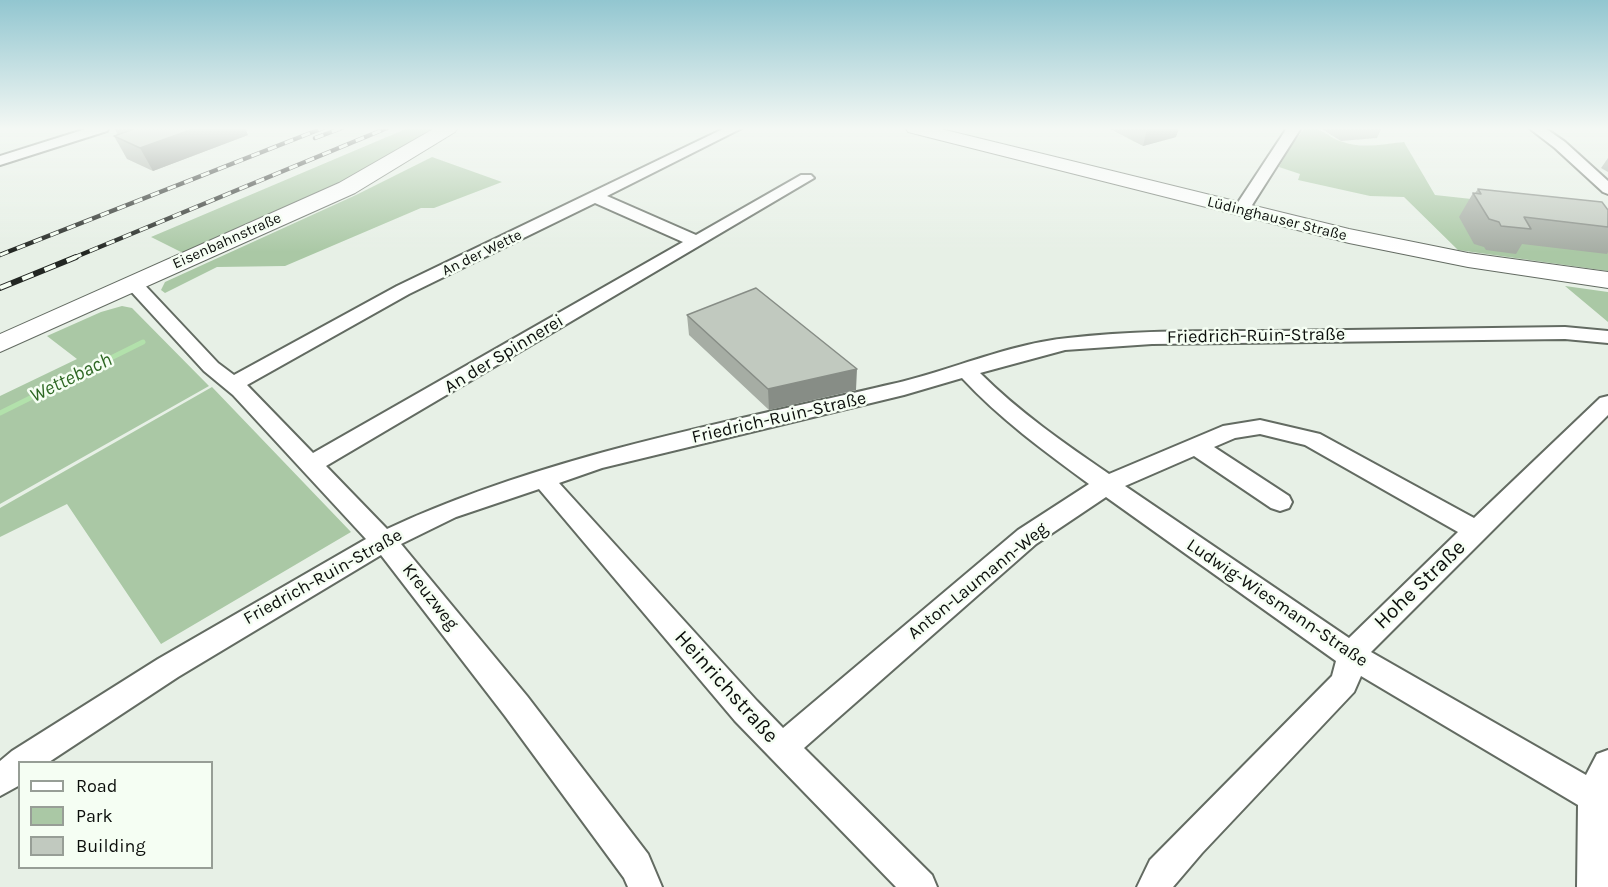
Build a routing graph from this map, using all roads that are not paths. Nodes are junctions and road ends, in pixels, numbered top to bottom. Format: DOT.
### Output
graph roads {
  1 [pos="378,169"];
  2 [pos="649,169"];
  3 [pos="1080,169"];
  4 [pos="1268,169"];
  5 [pos="1587,169"];
  6 [pos="806,178"];
  7 [pos="1608,189"];
  8 [pos="593,196"];
  9 [pos="1241,210"];
  10 [pos="696,241"];
  11 [pos="1608,280"];
  12 [pos="133,283"];
  13 [pos="1608,337"];
  14 [pos="0,344"];
  15 [pos="967,370"];
  16 [pos="233,384"];
  17 [pos="1608,403"];
  18 [pos="1195,446"];
  19 [pos="311,464"];
  20 [pos="544,477"];
  21 [pos="1106,485"];
  22 [pos="1280,502"];
  23 [pos="1476,531"];
  24 [pos="384,541"];
  25 [pos="1352,656"];
  26 [pos="782,748"];
  27 [pos="25,761"];
  28 [pos="1608,765"];
  29 [pos="18,767"];
  30 [pos="0,781"];
  31 [pos="1601,801"];
  32 [pos="645,887"];
  33 [pos="920,887"];
  34 [pos="1154,887"];
  35 [pos="1594,887"];
  1 -- 12 [label="street, Eisenbahnstraße"];
  2 -- 8 [label="street, An der Wette"];
  3 -- 9 [label="street, Lüdinghauser Straße"];
  4 -- 9 [label="street"];
  5 -- 7 [label="street"];
  6 -- 10 [label="street, An der Spinnerei"];
  8 -- 10 [label="street"];
  8 -- 16 [label="street, An der Wette"];
  9 -- 11 [label="street, Lüdinghauser Straße"];
  10 -- 19 [label="street, An der Spinnerei"];
  12 -- 14 [label="street, Eisenbahnstraße"];
  12 -- 16 [label="street, Kreuzweg"];
  13 -- 15 [label="street, Friedrich-Ruin-Straße"];
  15 -- 20 [label="street, Friedrich-Ruin-Straße"];
  15 -- 21 [label="street, Ludwig-Wiesmann-Straße"];
  16 -- 19 [label="street, Kreuzweg"];
  17 -- 23 [label="street, Hohe Straße"];
  18 -- 21 [label="street, Anton-Laumann-Weg"];
  18 -- 22 [label="street"];
  18 -- 23 [label="street, Anton-Laumann-Weg"];
  19 -- 24 [label="street, Kreuzweg"];
  20 -- 24 [label="street, Friedrich-Ruin-Straße"];
  20 -- 26 [label="street, Heinrichstraße"];
  21 -- 25 [label="street, Ludwig-Wiesmann-Straße"];
  21 -- 26 [label="street, Anton-Laumann-Weg"];
  23 -- 25 [label="street, Hohe Straße"];
  24 -- 27 [label="street, Friedrich-Ruin-Straße"];
  24 -- 32 [label="street, Kreuzweg"];
  25 -- 31 [label="street, Ludwig-Wiesmann-Straße"];
  25 -- 34 [label="street, Hohe Straße"];
  26 -- 33 [label="street, Heinrichstraße"];
  28 -- 31 [label="street"];
  29 -- 30 [label="street"];
  31 -- 35 [label="street"];
}
